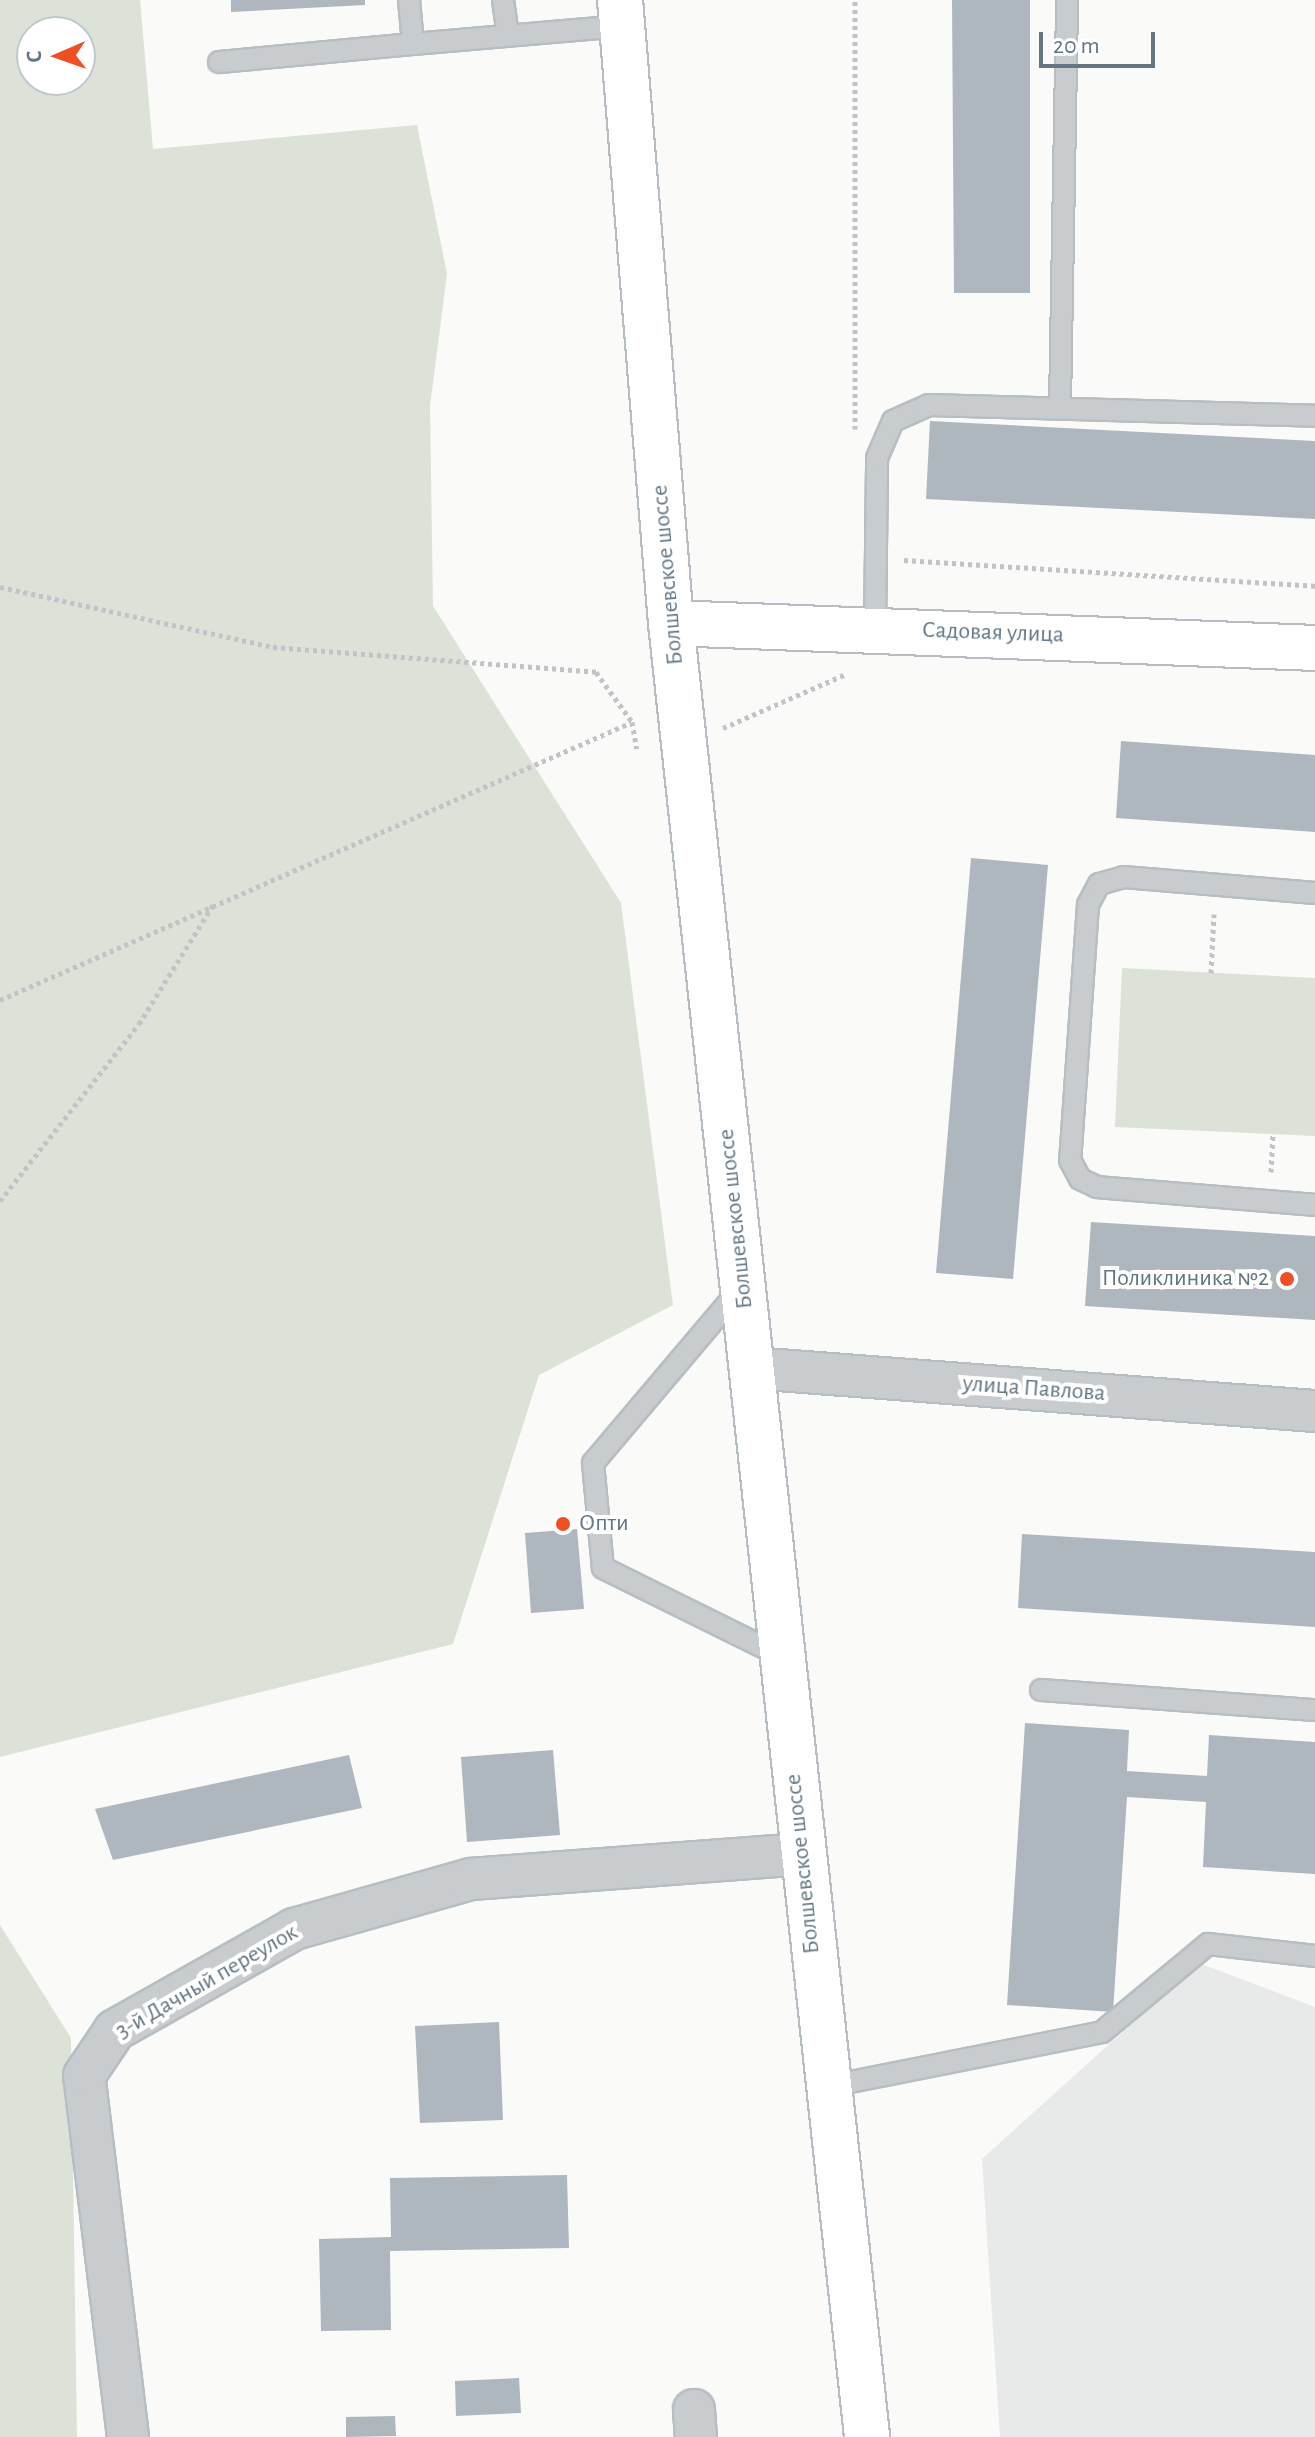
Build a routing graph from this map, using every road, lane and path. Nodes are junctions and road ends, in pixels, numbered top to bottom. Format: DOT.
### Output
graph roads {
  1 [pos="409,0"];
  2 [pos="503,0"];
  3 [pos="855,0"];
  4 [pos="1067,0"];
  5 [pos="621,13"];
  6 [pos="508,36"];
  7 [pos="413,44"];
  8 [pos="219,62"];
  9 [pos="1060,406"];
  10 [pos="1315,416"];
  11 [pos="855,446"];
  12 [pos="876,559"];
  13 [pos="1315,586"];
  14 [pos="0,587"];
  15 [pos="671,623"];
  16 [pos="864,629"];
  17 [pos="1315,648"];
  18 [pos="632,722"];
  19 [pos="716,742"];
  20 [pos="637,749"];
  21 [pos="1216,884"];
  22 [pos="1315,893"];
  23 [pos="213,904"];
  24 [pos="1211,973"];
  25 [pos="0,1000"];
  26 [pos="1273,1134"];
  27 [pos="0,1201"];
  28 [pos="1269,1201"];
  29 [pos="1315,1205"];
  30 [pos="743,1284"];
  31 [pos="752,1368"];
  32 [pos="1315,1411"];
  33 [pos="781,1656"];
  34 [pos="1041,1690"];
  35 [pos="1315,1710"];
  36 [pos="803,1854"];
  37 [pos="1315,1956"];
  38 [pos="825,2087"];
  39 [pos="841,2244"];
  40 [pos="128,2437"];
  41 [pos="844,2437"];
  42 [pos="867,2437"];
  1 -- 7 [label="lane"];
  2 -- 6 [label="lane"];
  3 -- 11 [label="path"];
  4 -- 9 [label="lane"];
  5 -- 6 [label="lane"];
  5 -- 15 [label="main road, Болшевское шоссе"];
  6 -- 7 [label="lane"];
  7 -- 8 [label="lane"];
  9 -- 10 [label="lane"];
  9 -- 12 [label="lane"];
  12 -- 13 [label="path"];
  12 -- 16 [label="lane"];
  14 -- 18 [label="path"];
  15 -- 16 [label="main road, Садовая улица"];
  15 -- 30 [label="main road, Болшевское шоссе"];
  16 -- 17 [label="main road, Садовая улица"];
  16 -- 19 [label="path"];
  18 -- 20 [label="path"];
  18 -- 23 [label="path"];
  21 -- 22 [label="lane"];
  21 -- 24 [label="path"];
  21 -- 28 [label="lane"];
  23 -- 25 [label="path"];
  23 -- 27 [label="path"];
  26 -- 28 [label="path"];
  28 -- 29 [label="lane"];
  30 -- 31 [label="main road, Болшевское шоссе"];
  30 -- 33 [label="lane"];
  31 -- 32 [label="street, улица Павлова"];
  31 -- 33 [label="main road, Болшевское шоссе"];
  33 -- 36 [label="main road, Болшевское шоссе"];
  34 -- 35 [label="lane"];
  36 -- 38 [label="main road, Болшевское шоссе"];
  36 -- 40 [label="street, 3-й Дачный переулок"];
  37 -- 38 [label="lane"];
  38 -- 39 [label="main road, Болшевское шоссе"];
  39 -- 41 [label="main road"];
  39 -- 42 [label="main road, Болшевское шоссе"];
}
